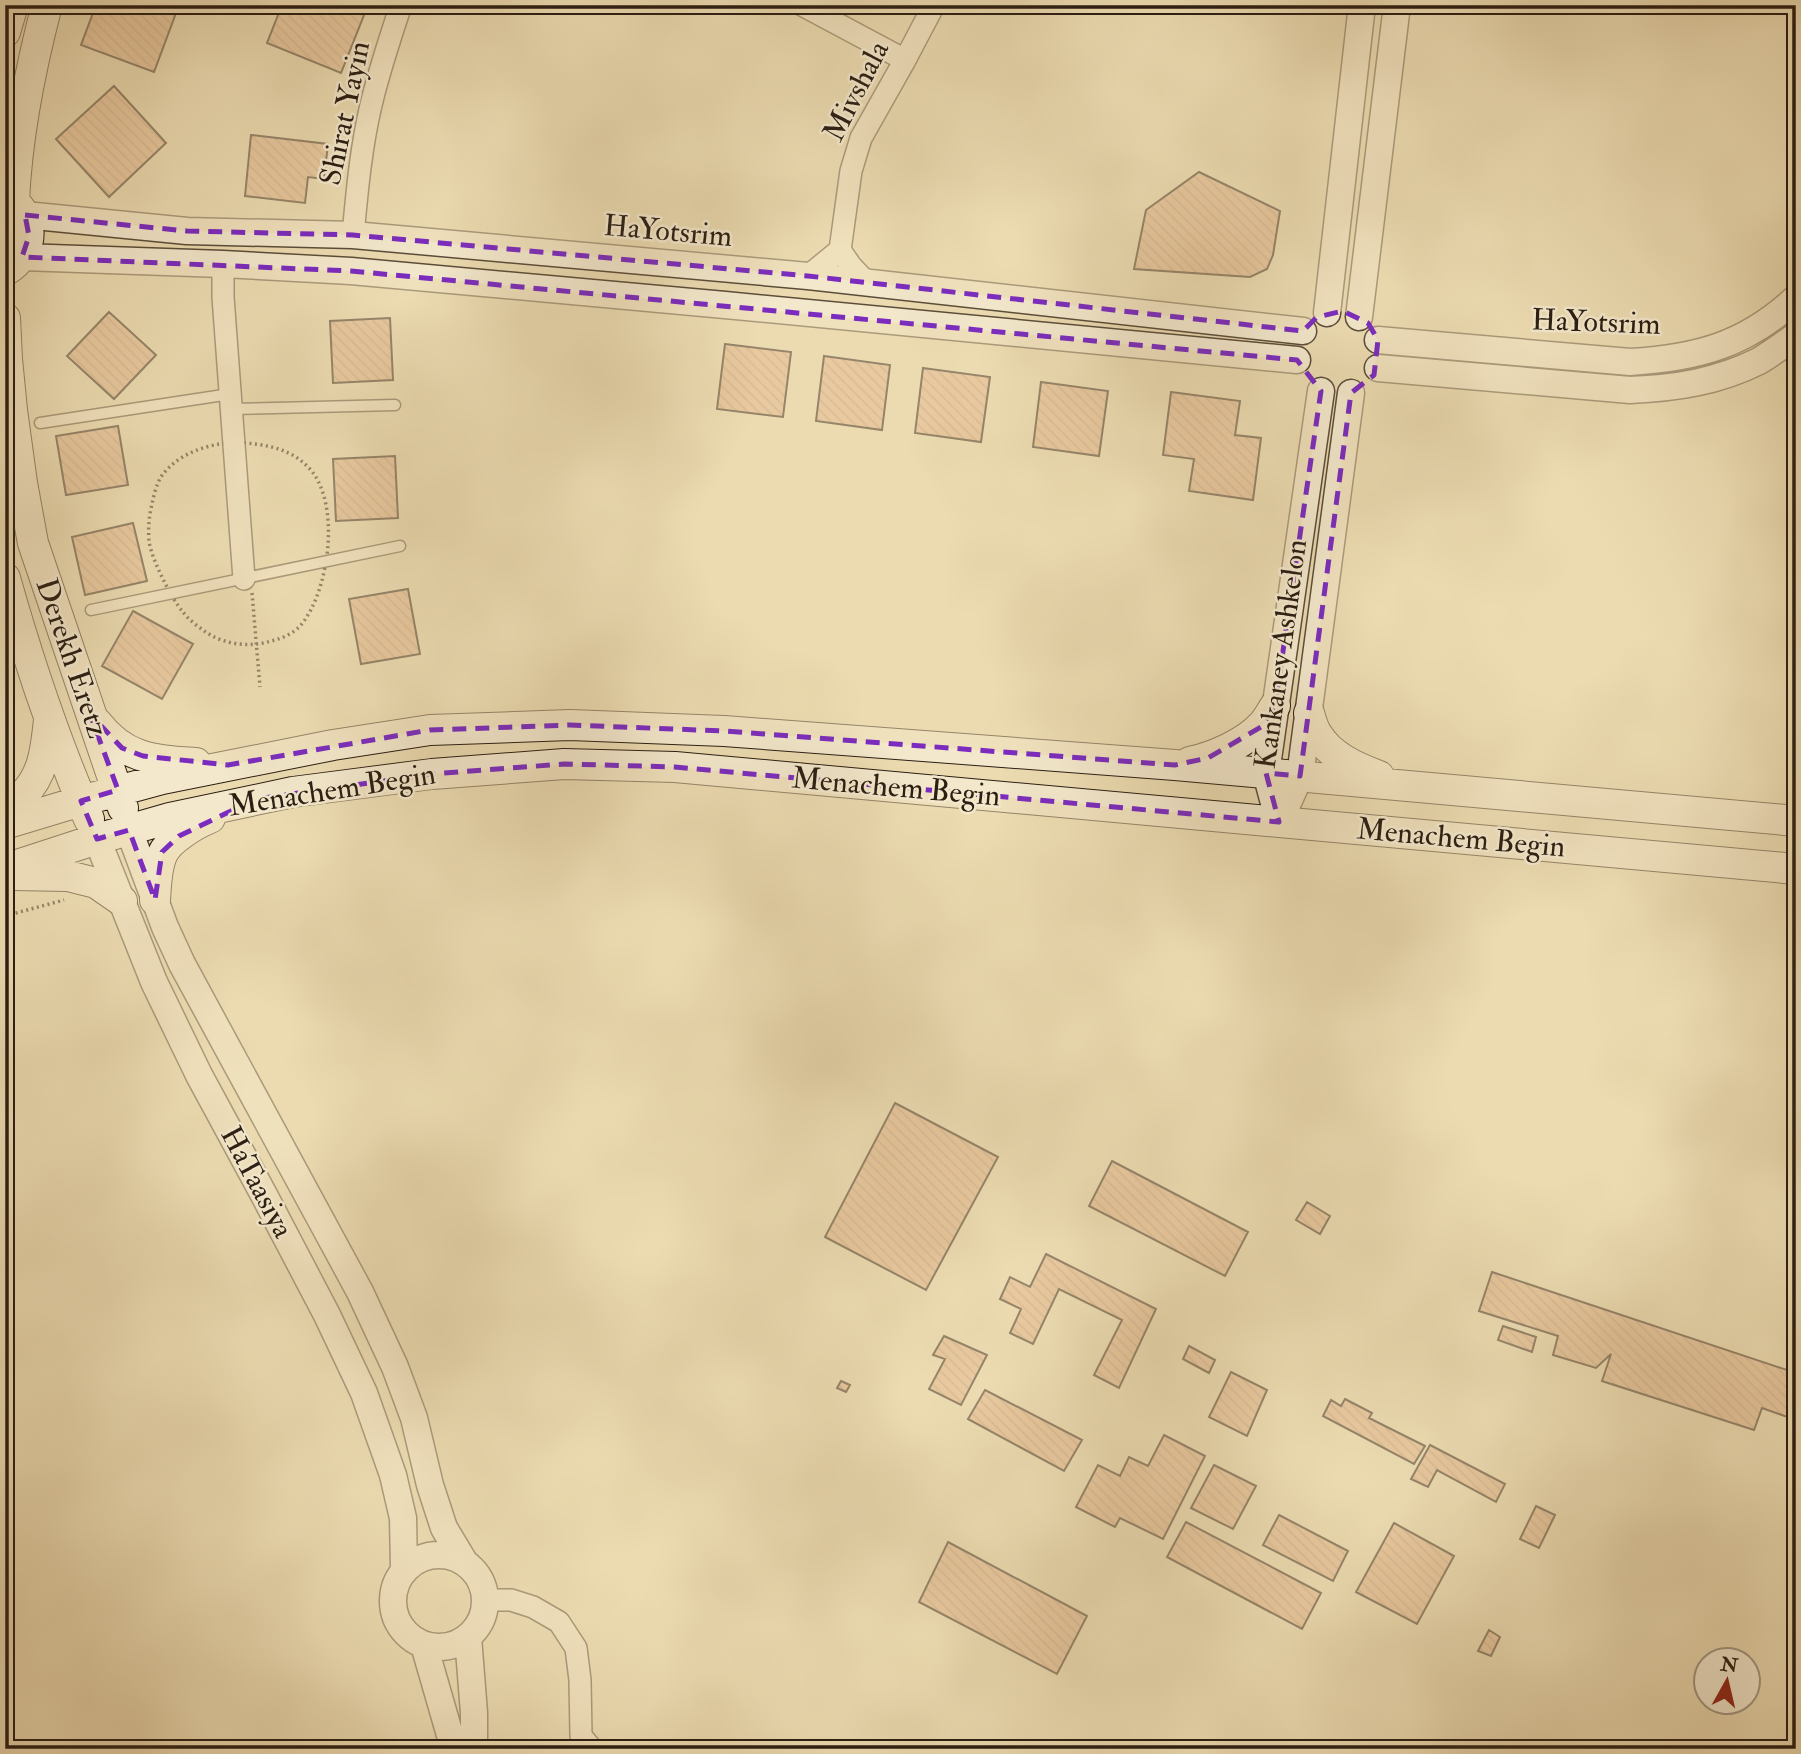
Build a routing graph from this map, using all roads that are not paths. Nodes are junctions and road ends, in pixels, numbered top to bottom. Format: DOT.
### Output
graph roads {
  1 [pos="13,5"];
  2 [pos="47,5"];
  3 [pos="401,5"];
  4 [pos="802,5"];
  5 [pos="934,5"];
  6 [pos="1363,5"];
  7 [pos="1397,5"];
  8 [pos="5,32"];
  9 [pos="905,61"];
  10 [pos="15,204"];
  11 [pos="353,235"];
  12 [pos="840,250"];
  13 [pos="13,264"];
  14 [pos="223,264"];
  15 [pos="808,276"];
  16 [pos="865,281"];
  17 [pos="1796,298"];
  18 [pos="1327,313"];
  19 [pos="1359,317"];
  20 [pos="5,318"];
  21 [pos="1303,331"];
  22 [pos="1796,336"];
  23 [pos="1378,340"];
  24 [pos="1297,360"];
  25 [pos="1378,368"];
  26 [pos="1321,391"];
  27 [pos="1351,393"];
  28 [pos="230,401"];
  29 [pos="395,405"];
  30 [pos="40,423"];
  31 [pos="400,547"];
  32 [pos="5,578"];
  33 [pos="247,578"];
  34 [pos="91,610"];
  35 [pos="1275,706"];
  36 [pos="1309,713"];
  37 [pos="90,714"];
  38 [pos="49,719"];
  39 [pos="228,765"];
  40 [pos="1175,765"];
  41 [pos="1266,774"];
  42 [pos="1300,776"];
  43 [pos="1416,787"];
  44 [pos="118,790"];
  45 [pos="256,799"];
  46 [pos="81,801"];
  47 [pos="5,808"];
  48 [pos="1796,821"];
  49 [pos="1279,822"];
  50 [pos="5,824"];
  51 [pos="129,830"];
  52 [pos="97,839"];
  53 [pos="5,869"];
  54 [pos="1796,869"];
  55 [pos="5,877"];
  56 [pos="155,900"];
  57 [pos="122,901"];
  58 [pos="465,1563"];
  59 [pos="404,1570"];
  60 [pos="485,1600"];
  61 [pos="468,1637"];
  62 [pos="424,1645"];
  63 [pos="454,1749"];
  64 [pos="474,1749"];
  65 [pos="592,1749"];
  1 -- 8 [label="main road"];
  2 -- 10 [label="main road"];
  3 -- 11 [label="street, Shirat Yayin"];
  4 -- 9 [label="street"];
  5 -- 9 [label="street, Mivshala"];
  6 -- 18 [label="street"];
  7 -- 19 [label="street"];
  9 -- 12 [label="street, Mivshala"];
  10 -- 11 [label="street, HaYotsrim"];
  10 -- 13 [label="main road"];
  11 -- 15 [label="street, HaYotsrim"];
  12 -- 15 [label="street"];
  12 -- 16 [label="street"];
  13 -- 14 [label="street"];
  14 -- 24 [label="street"];
  14 -- 28 [label="street"];
  15 -- 16 [label="street, HaYotsrim"];
  16 -- 21 [label="street, HaYotsrim"];
  17 -- 23 [label="street, HaYotsrim"];
  18 -- 19 [label="street"];
  18 -- 21 [label="street"];
  19 -- 23 [label="street"];
  20 -- 37 [label="main road, Derekh Eretz"];
  21 -- 24 [label="street"];
  22 -- 25 [label="street, HaYotsrim"];
  23 -- 25 [label="street"];
  24 -- 26 [label="street"];
  25 -- 27 [label="street"];
  26 -- 27 [label="street"];
  26 -- 35 [label="street, Kankaney Ashkelon"];
  27 -- 36 [label="street, Kankaney Ashkelon"];
  28 -- 29 [label="lane"];
  28 -- 30 [label="lane"];
  28 -- 33 [label="street"];
  31 -- 33 [label="lane"];
  32 -- 38 [label="main road, Derekh Eretz"];
  33 -- 34 [label="lane"];
  35 -- 40 [label="main road"];
  35 -- 41 [label="street, Kankaney Ashkelon"];
  36 -- 42 [label="street, Kankaney Ashkelon"];
  36 -- 43 [label="main road"];
  37 -- 39 [label="main road"];
  37 -- 44 [label="main road, Derekh Eretz"];
  38 -- 46 [label="main road, Derekh Eretz"];
  38 -- 47 [label="main road"];
  39 -- 40 [label="main road, Menachem Begin"];
  39 -- 44 [label="main road, Menachem Begin"];
  40 -- 41 [label="main road, Menachem Begin"];
  41 -- 42 [label="main road, Menachem Begin"];
  41 -- 49 [label="street, Kankaney Ashkelon"];
  42 -- 43 [label="main road, Menachem Begin"];
  42 -- 49 [label="street, Kankaney Ashkelon"];
  43 -- 48 [label="main road, Menachem Begin"];
  44 -- 46 [label="main road, Menachem Begin"];
  44 -- 51 [label="main road, Derekh Eretz"];
  45 -- 49 [label="main road, Menachem Begin"];
  45 -- 51 [label="main road, Menachem Begin"];
  45 -- 56 [label="main road"];
  46 -- 50 [label="main road, Menachem Begin"];
  46 -- 52 [label="main road, HaTaasiya"];
  49 -- 54 [label="main road, Menachem Begin"];
  51 -- 52 [label="main road, Menachem Begin"];
  51 -- 56 [label="street, HaTaasiya"];
  52 -- 53 [label="main road, Menachem Begin"];
  52 -- 57 [label="street, HaTaasiya"];
  55 -- 57 [label="main road"];
  56 -- 58 [label="street, HaTaasiya"];
  57 -- 59 [label="street, HaTaasiya"];
  58 -- 59 [label="street"];
  58 -- 60 [label="street"];
  59 -- 62 [label="street"];
  60 -- 61 [label="street"];
  60 -- 65 [label="street"];
  61 -- 62 [label="street"];
  61 -- 64 [label="street"];
  62 -- 63 [label="street"];
}
